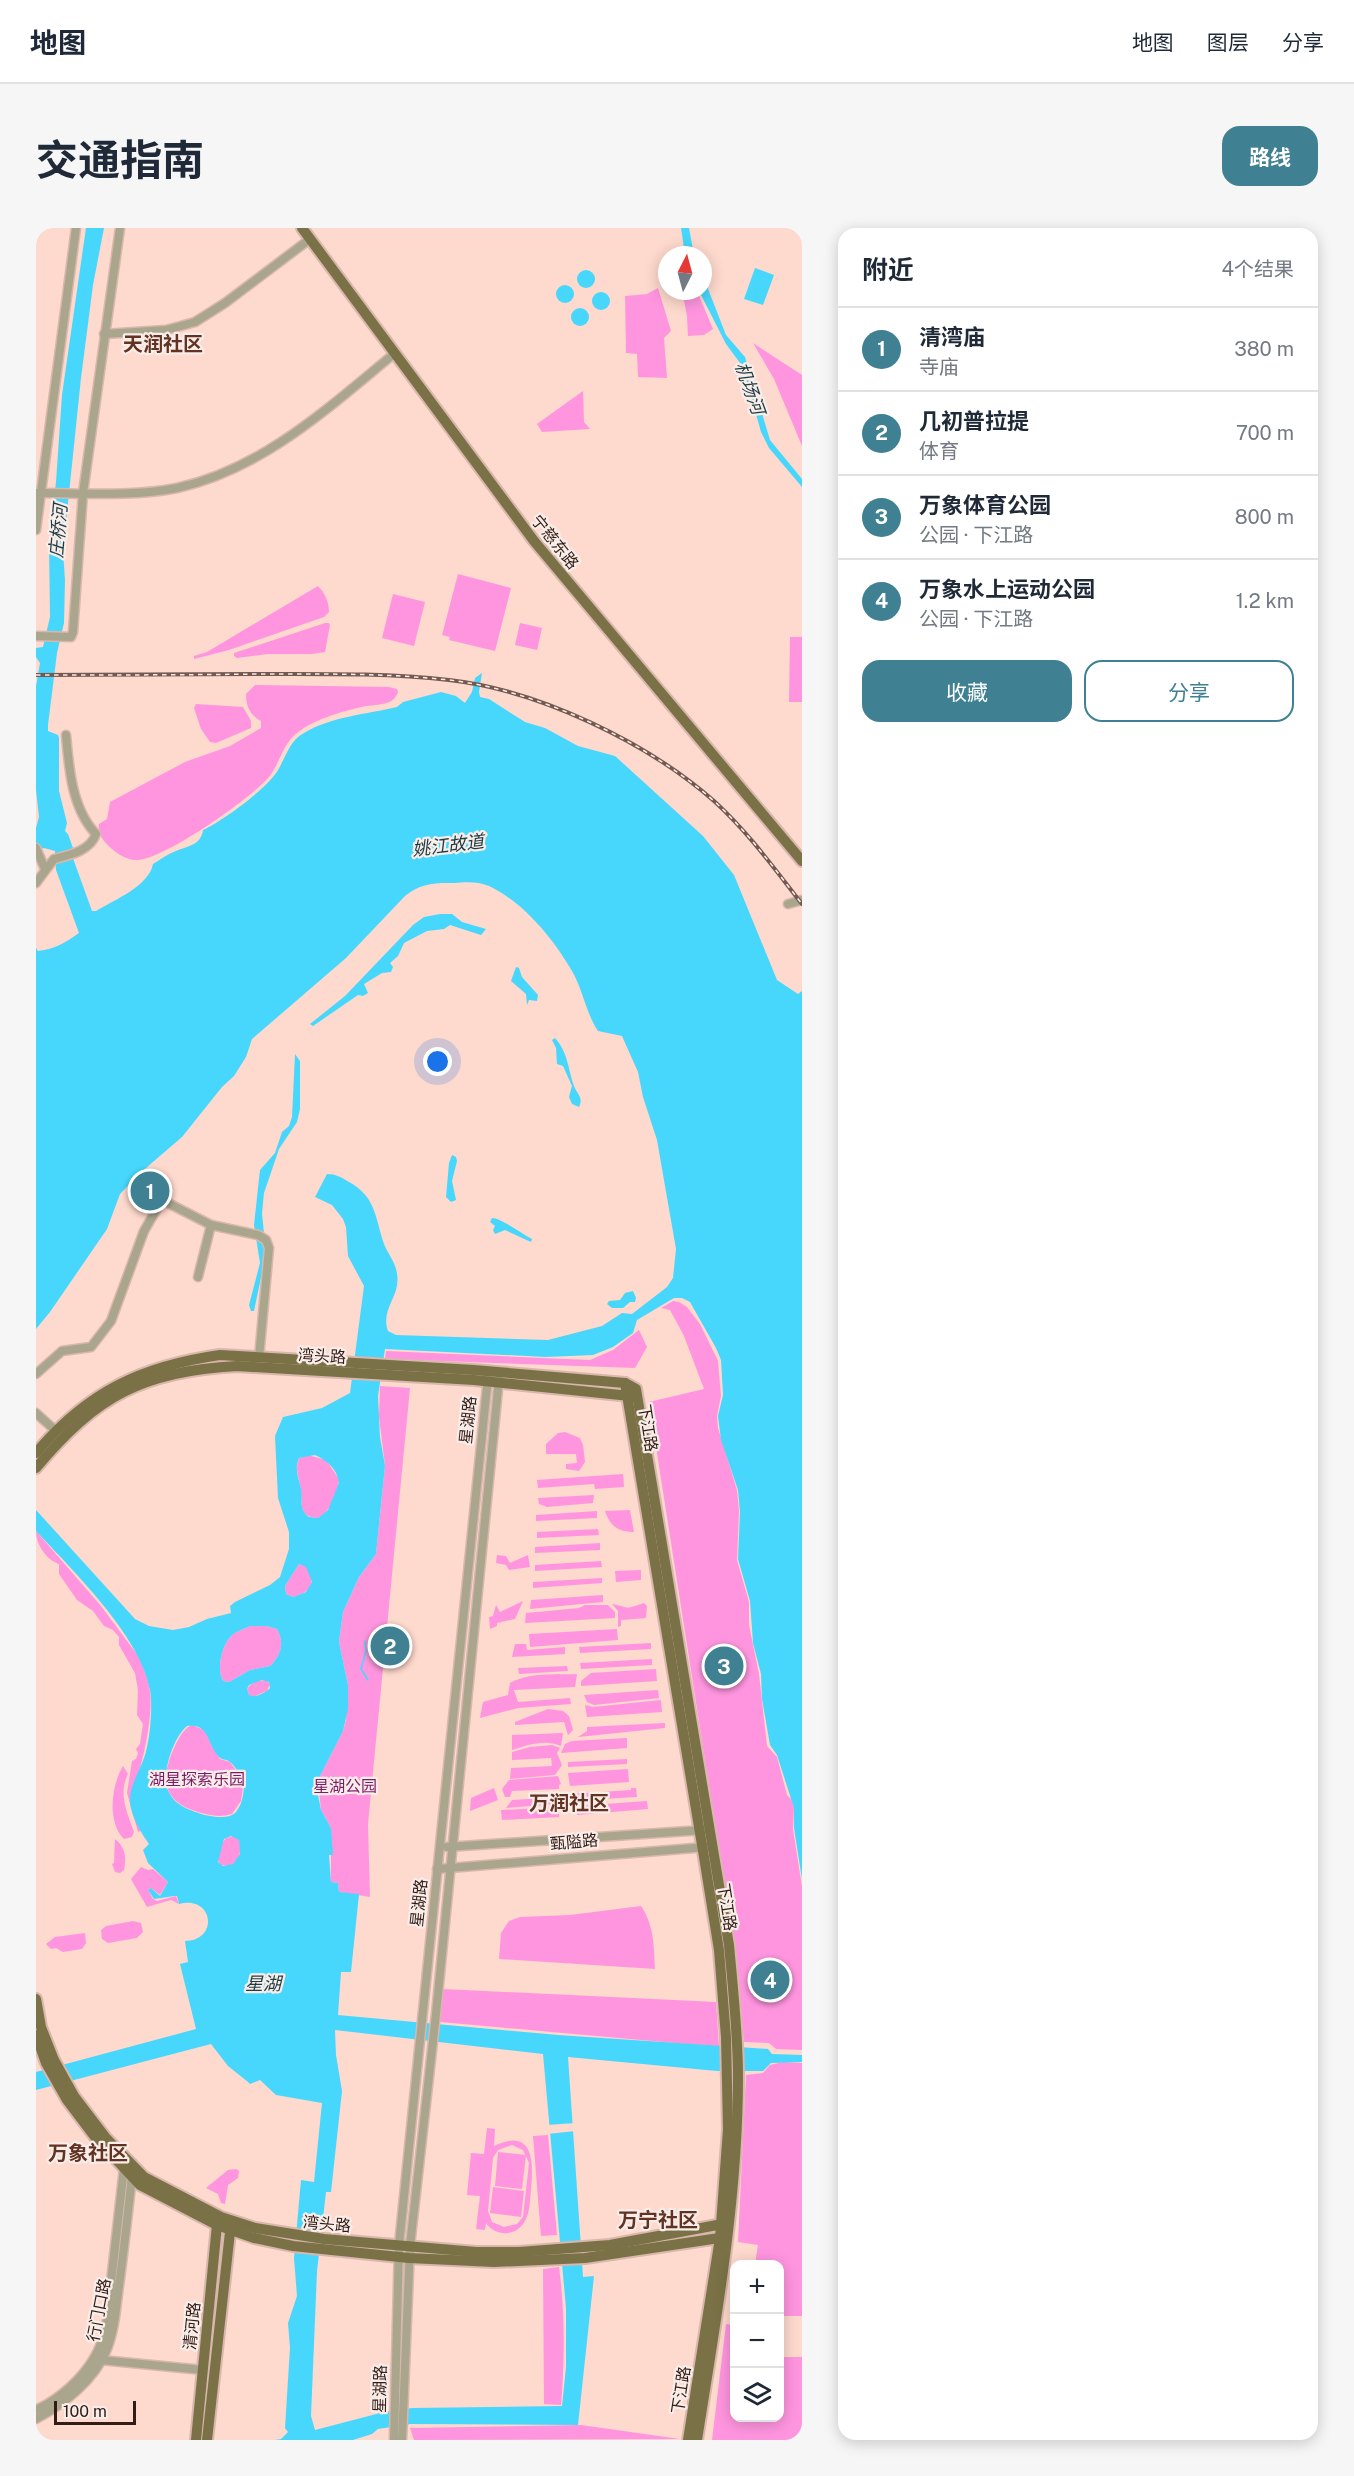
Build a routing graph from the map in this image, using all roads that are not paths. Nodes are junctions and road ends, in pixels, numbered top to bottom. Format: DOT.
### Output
graph roads {
  1 [pos="76,228"];
  2 [pos="120,228"];
  3 [pos="302,228"];
  4 [pos="310,239"];
  5 [pos="104,334"];
  6 [pos="395,353"];
  7 [pos="41,493"];
  8 [pos="83,493"];
  9 [pos="36,530"];
  10 [pos="36,636"];
  11 [pos="66,735"];
  12 [pos="36,850"];
  13 [pos="802,861"];
  14 [pos="45,869"];
  15 [pos="36,883"];
  16 [pos="802,900"];
  17 [pos="788,904"];
  18 [pos="211,1225"];
  19 [pos="198,1277"];
  20 [pos="259,1358"];
  21 [pos="350,1367"];
  22 [pos="36,1374"];
  23 [pos="493,1377"];
  24 [pos="633,1388"];
  25 [pos="626,1396"];
  26 [pos="484,1408"];
  27 [pos="36,1413"];
  28 [pos="496,1413"];
  29 [pos="56,1431"];
  30 [pos="36,1453"];
  31 [pos="36,1468"];
  32 [pos="705,1830"];
  33 [pos="452,1847"];
  34 [pos="707,1847"];
  35 [pos="439,1848"];
  36 [pos="450,1868"];
  37 [pos="437,1869"];
  38 [pos="435,1892"];
  39 [pos="448,1892"];
  40 [pos="36,1999"];
  41 [pos="36,2035"];
  42 [pos="50,2061"];
  43 [pos="64,2086"];
  44 [pos="128,2172"];
  45 [pos="225,2223"];
  46 [pos="726,2223"];
  47 [pos="724,2237"];
  48 [pos="323,2244"];
  49 [pos="404,2245"];
  50 [pos="584,2253"];
  51 [pos="557,2255"];
  52 [pos="404,2257"];
  53 [pos="719,2274"];
  54 [pos="101,2360"];
  55 [pos="203,2370"];
  56 [pos="36,2410"];
  57 [pos="36,2419"];
  58 [pos="196,2440"];
  59 [pos="207,2440"];
  60 [pos="394,2440"];
  61 [pos="402,2440"];
  62 [pos="688,2440"];
  63 [pos="697,2440"];
  1 -- 7 [label="street"];
  2 -- 5 [label="street"];
  3 -- 4 [label="main road, 宁慈东路"];
  4 -- 5 [label="street"];
  4 -- 6 [label="main road, 宁慈东路"];
  5 -- 8 [label="street"];
  6 -- 8 [label="street"];
  6 -- 13 [label="main road, 宁慈东路"];
  7 -- 8 [label="street"];
  7 -- 9 [label="street"];
  8 -- 10 [label="street"];
  11 -- 14 [label="street"];
  12 -- 14 [label="street"];
  14 -- 15 [label="street"];
  16 -- 17 [label="street"];
  18 -- 19 [label="street"];
  18 -- 20 [label="street"];
  18 -- 22 [label="street"];
  20 -- 21 [label="main road, 湾头路"];
  20 -- 29 [label="main road, 湾头路"];
  21 -- 23 [label="main road, 湾头路"];
  21 -- 31 [label="main road, 湾头路"];
  23 -- 24 [label="main road, 湾头路"];
  23 -- 25 [label="main road, 湾头路"];
  23 -- 26 [label="street, 星湖路"];
  23 -- 28 [label="street, 星湖路"];
  24 -- 25 [label="main road, 下江路"];
  24 -- 32 [label="main road, 下江路"];
  25 -- 32 [label="main road, 下江路"];
  26 -- 28 [label="street"];
  26 -- 35 [label="street, 星湖路"];
  27 -- 29 [label="street"];
  28 -- 33 [label="street, 星湖路"];
  29 -- 30 [label="main road, 湾头路"];
  32 -- 33 [label="street, 甄隘路"];
  32 -- 34 [label="main road, 下江路"];
  33 -- 35 [label="street, 甄隘路"];
  33 -- 36 [label="street, 星湖路"];
  34 -- 36 [label="street, 甄隘路"];
  34 -- 46 [label="main road, 下江路"];
  35 -- 37 [label="street, 星湖路"];
  36 -- 37 [label="street, 甄隘路"];
  36 -- 39 [label="street, 星湖路"];
  37 -- 38 [label="street, 星湖路"];
  38 -- 39 [label="street"];
  38 -- 49 [label="street, 星湖路"];
  39 -- 49 [label="street, 星湖路"];
  40 -- 42 [label="main road, 湾头路"];
  41 -- 42 [label="main road, 湾头路"];
  42 -- 43 [label="main road, 湾头路"];
  43 -- 44 [label="main road, 湾头路"];
  43 -- 45 [label="main road, 湾头路"];
  44 -- 45 [label="main road, 湾头路"];
  44 -- 54 [label="street, 行门口路"];
  44 -- 56 [label="street, 行门口路"];
  45 -- 48 [label="main road, 湾头路"];
  45 -- 55 [label="main road, 清河路"];
  45 -- 59 [label="main road, 清河路"];
  46 -- 47 [label="main road, 下江路"];
  46 -- 50 [label="main road, 湾头路"];
  47 -- 50 [label="main road, 湾头路"];
  47 -- 53 [label="main road, 下江路"];
  48 -- 49 [label="main road, 湾头路"];
  48 -- 52 [label="main road, 湾头路"];
  49 -- 51 [label="main road, 湾头路"];
  49 -- 52 [label="street, 星湖路"];
  50 -- 51 [label="main road, 湾头路"];
  51 -- 52 [label="main road, 湾头路"];
  52 -- 60 [label="street, 星湖路"];
  52 -- 61 [label="street, 星湖路"];
  53 -- 62 [label="main road, 下江路"];
  53 -- 63 [label="main road, 下江路"];
  54 -- 55 [label="street"];
  54 -- 57 [label="street, 行门口路"];
  55 -- 58 [label="main road, 清河路"];
}
